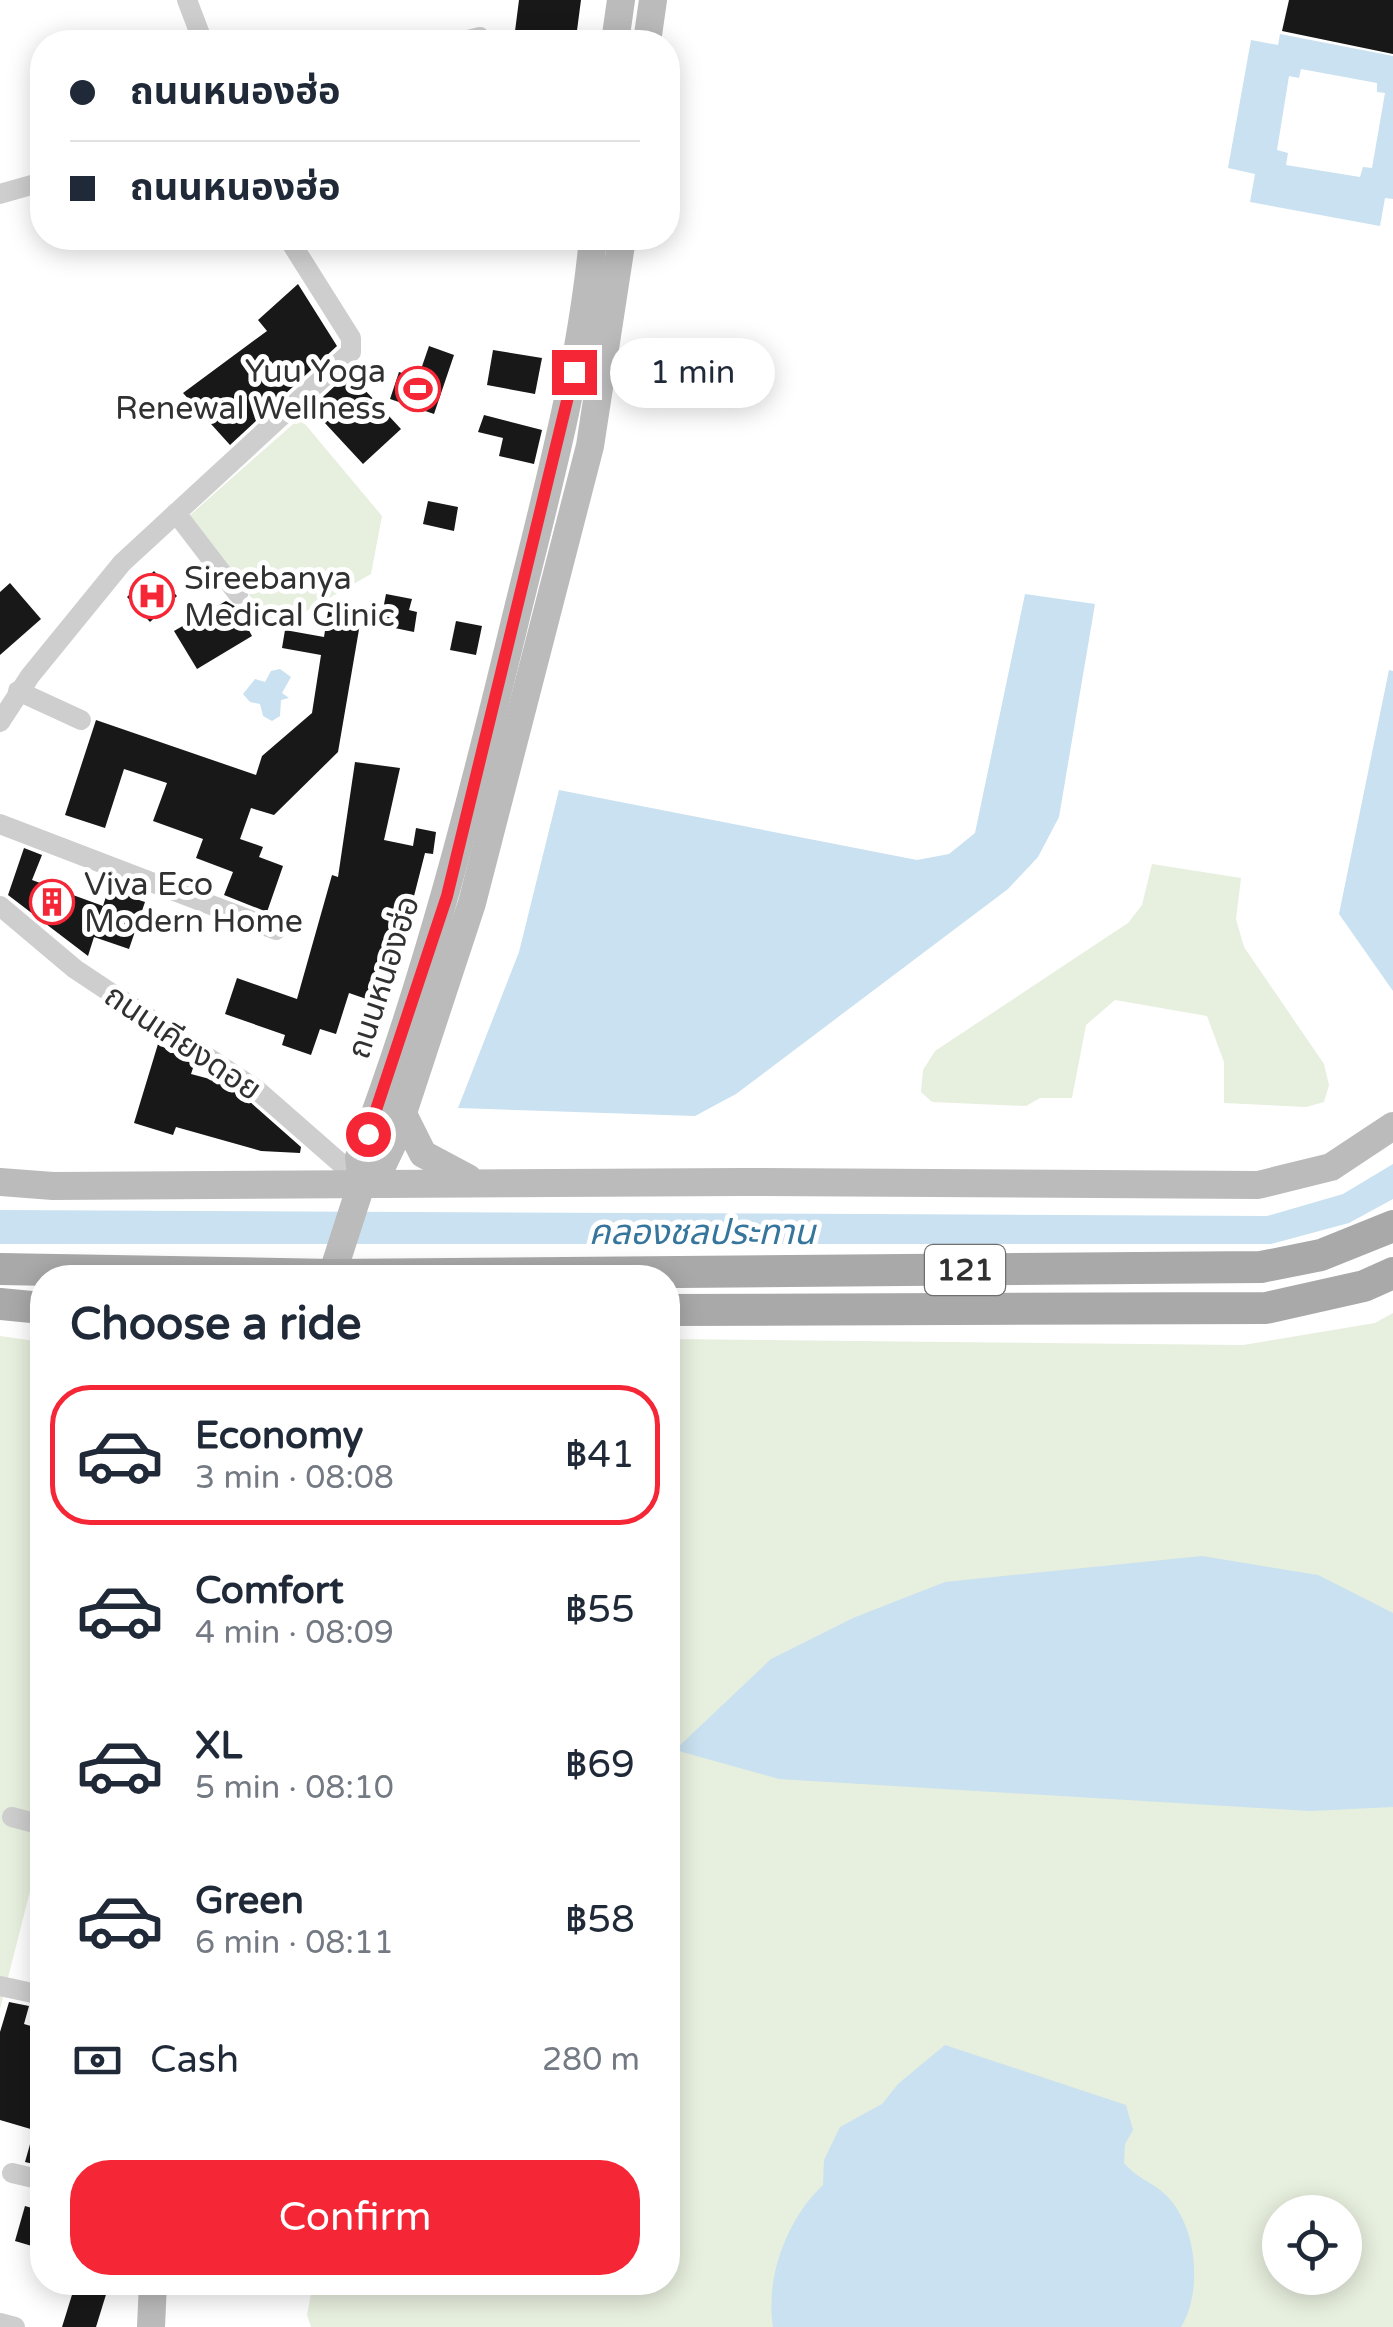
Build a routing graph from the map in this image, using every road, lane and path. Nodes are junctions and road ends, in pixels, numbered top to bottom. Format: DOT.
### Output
graph roads {
  1 [pos="186,0"];
  2 [pos="621,0"];
  3 [pos="653,0"];
  4 [pos="197,30"];
  5 [pos="616,30"];
  6 [pos="649,30"];
  7 [pos="30,185"];
  8 [pos="0,194"];
  9 [pos="296,250"];
  10 [pos="592,250"];
  11 [pos="620,250"];
  12 [pos="560,439"];
  13 [pos="590,446"];
  14 [pos="176,513"];
  15 [pos="238,594"];
  16 [pos="18,691"];
  17 [pos="82,720"];
  18 [pos="0,722"];
  19 [pos="0,824"];
  20 [pos="0,906"];
  21 [pos="276,930"];
  22 [pos="403,1114"];
  23 [pos="1393,1126"];
  24 [pos="0,1182"];
  25 [pos="362,1182"];
  26 [pos="479,1182"];
  27 [pos="1393,1226"];
  28 [pos="336,1265"];
  29 [pos="0,1269"];
  30 [pos="30,1270"];
  31 [pos="680,1273"];
  32 [pos="1393,1273"];
  33 [pos="0,1304"];
  34 [pos="30,1307"];
  35 [pos="680,1310"];
  36 [pos="12,1817"];
  37 [pos="30,1822"];
  38 [pos="0,1986"];
  39 [pos="30,1992"];
  40 [pos="12,2173"];
  41 [pos="30,2177"];
  42 [pos="152,2295"];
  43 [pos="0,2323"];
  44 [pos="15,2327"];
  45 [pos="151,2327"];
  1 -- 4 [label="street"];
  2 -- 5 [label="street"];
  3 -- 6 [label="street"];
  7 -- 8 [label="street"];
  9 -- 14 [label="street"];
  10 -- 12 [label="street, ถนนหนองฮ่อ"];
  11 -- 13 [label="street, ถนนหนองฮ่อ"];
  12 -- 13 [label="street"];
  12 -- 25 [label="street, ถนนหนองฮ่อ"];
  13 -- 22 [label="street, ถนนหนองฮ่อ"];
  14 -- 15 [label="street"];
  14 -- 16 [label="street"];
  16 -- 17 [label="street"];
  16 -- 18 [label="street"];
  19 -- 21 [label="street"];
  20 -- 25 [label="street, ถนนเคียงดอย"];
  22 -- 25 [label="street, ถนนหนองฮ่อ"];
  22 -- 26 [label="street"];
  23 -- 26 [label="street"];
  24 -- 25 [label="street"];
  25 -- 26 [label="street"];
  25 -- 28 [label="street"];
  27 -- 31 [label="main road, 121"];
  29 -- 30 [label="main road, 121"];
  32 -- 35 [label="main road, 121"];
  33 -- 34 [label="main road"];
  36 -- 37 [label="street"];
  38 -- 39 [label="street"];
  40 -- 41 [label="street"];
  42 -- 45 [label="street"];
  43 -- 44 [label="street"];
}
